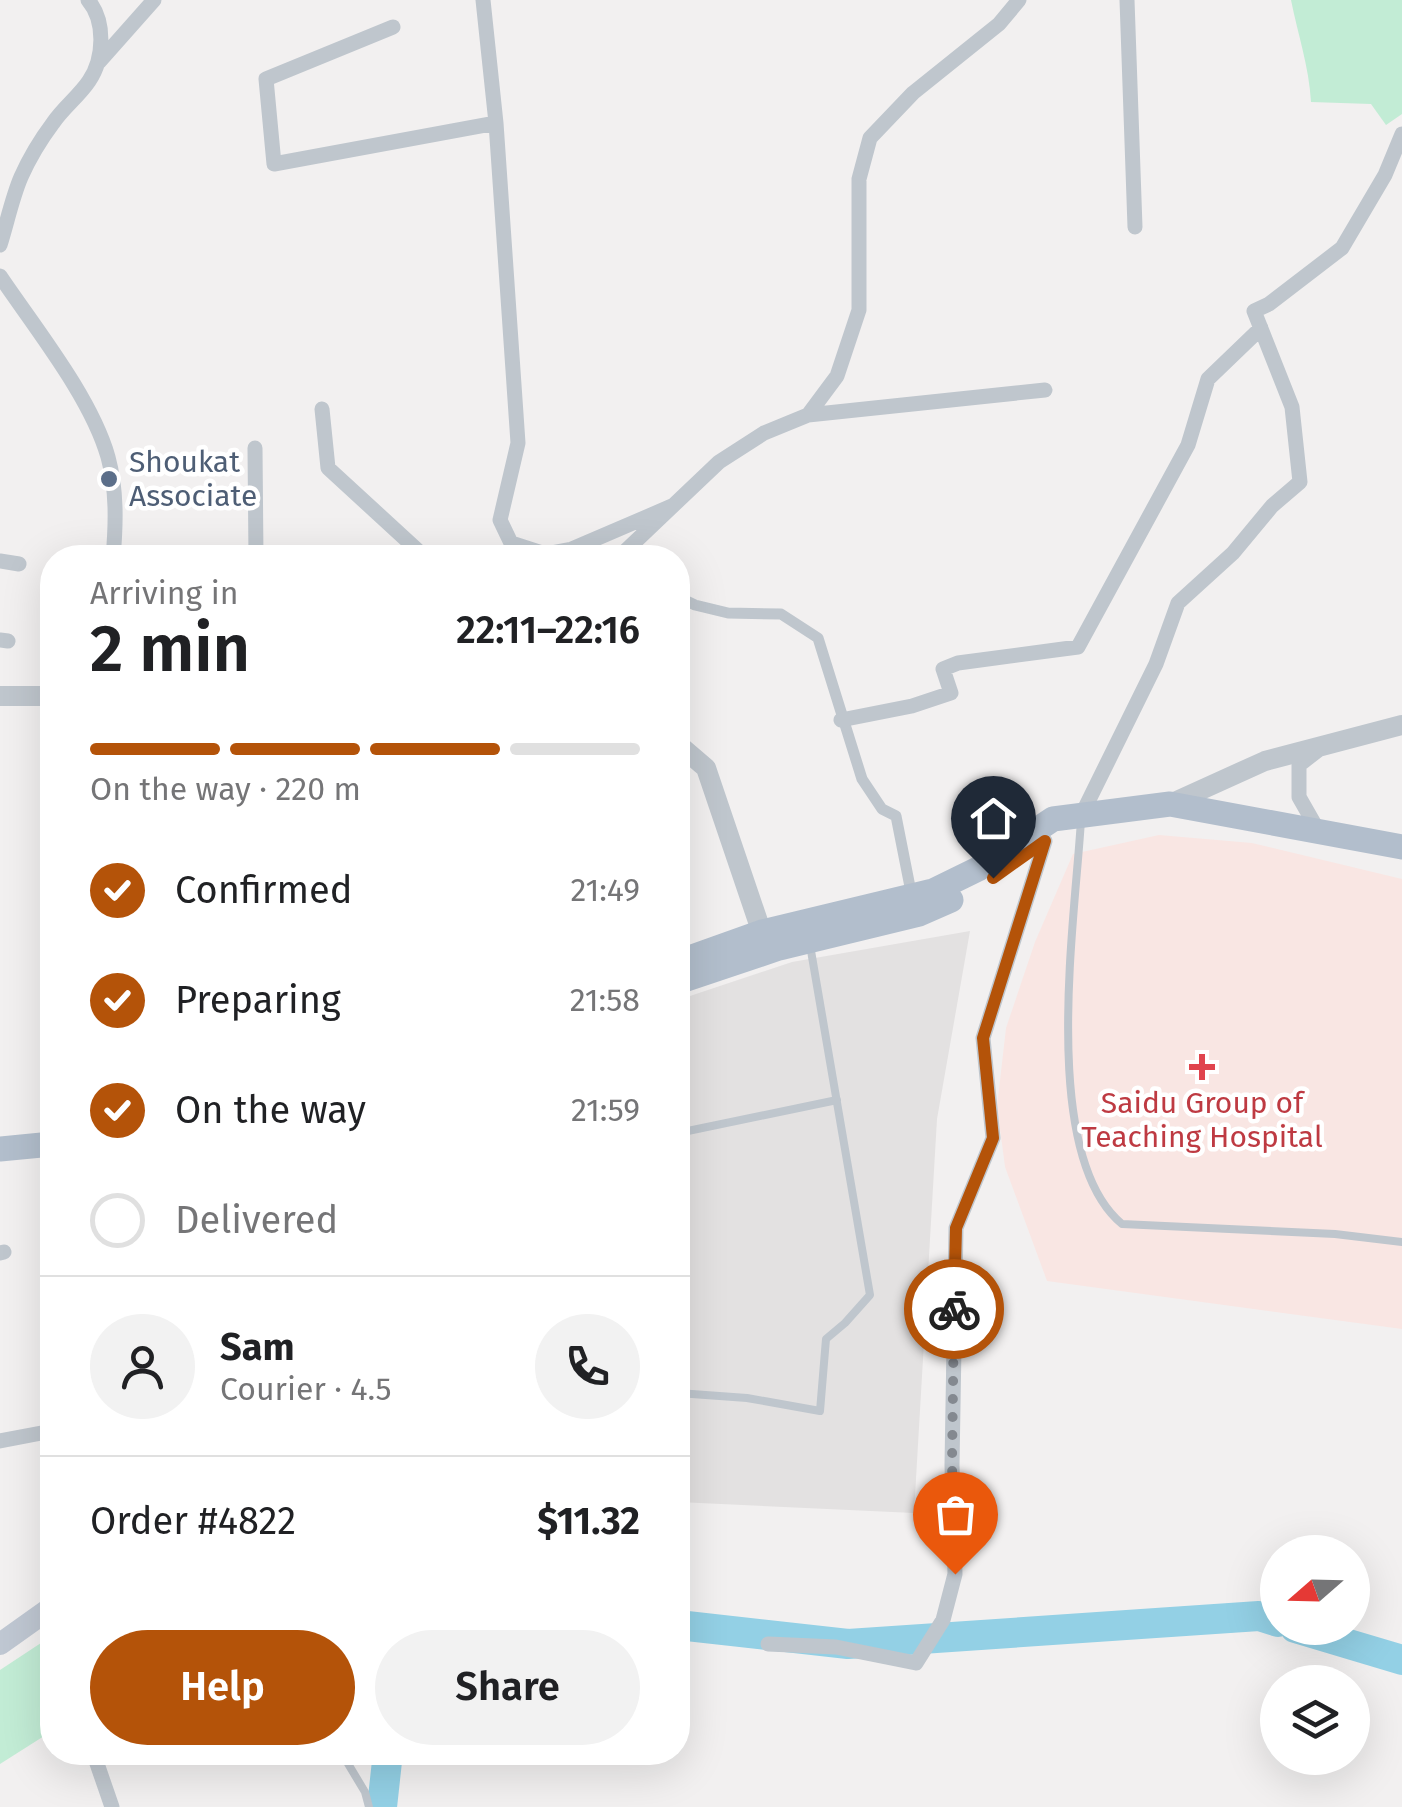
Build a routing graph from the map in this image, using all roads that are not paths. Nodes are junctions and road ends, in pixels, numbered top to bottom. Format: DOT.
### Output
graph roads {
  1 [pos="88,0"];
  2 [pos="154,0"];
  3 [pos="484,0"];
  4 [pos="1018,0"];
  5 [pos="1127,0"];
  6 [pos="393,27"];
  7 [pos="99,62"];
  8 [pos="496,123"];
  9 [pos="1402,134"];
  10 [pos="1135,227"];
  11 [pos="0,245"];
  12 [pos="0,276"];
  13 [pos="1262,328"];
  14 [pos="1044,390"];
  15 [pos="322,409"];
  16 [pos="808,415"];
  17 [pos="256,448"];
  18 [pos="672,506"];
  19 [pos="114,545"];
  20 [pos="256,545"];
  21 [pos="412,545"];
  22 [pos="517,545"];
  23 [pos="580,545"];
  24 [pos="632,545"];
  25 [pos="0,561"];
  26 [pos="19,564"];
  27 [pos="690,603"];
  28 [pos="0,696"];
  29 [pos="40,696"];
  30 [pos="842,720"];
  31 [pos="1402,725"];
  32 [pos="1326,744"];
  33 [pos="690,754"];
  34 [pos="1170,804"];
  35 [pos="1081,816"];
  36 [pos="1320,832"];
  37 [pos="1045,841"];
  38 [pos="1402,847"];
  39 [pos="912,897"];
  40 [pos="809,940"];
  41 [pos="765,942"];
  42 [pos="690,959"];
  43 [pos="690,976"];
  44 [pos="837,1100"];
  45 [pos="690,1131"];
  46 [pos="40,1145"];
  47 [pos="0,1149"];
  48 [pos="40,1157"];
  49 [pos="0,1160"];
  50 [pos="1402,1242"];
  51 [pos="690,1394"];
  52 [pos="40,1433"];
  53 [pos="0,1441"];
  54 [pos="40,1622"];
  55 [pos="0,1644"];
  56 [pos="768,1644"];
  57 [pos="98,1765"];
  58 [pos="349,1765"];
  59 [pos="112,1807"];
  60 [pos="369,1807"];
  1 -- 7 [label="street"];
  2 -- 7 [label="street"];
  3 -- 8 [label="street"];
  4 -- 16 [label="street"];
  5 -- 10 [label="street"];
  6 -- 8 [label="street"];
  7 -- 11 [label="street"];
  8 -- 22 [label="street"];
  9 -- 13 [label="street"];
  12 -- 19 [label="street"];
  13 -- 30 [label="street"];
  13 -- 35 [label="street"];
  14 -- 16 [label="street"];
  15 -- 21 [label="street"];
  16 -- 18 [label="street"];
  17 -- 20 [label="street"];
  18 -- 23 [label="street"];
  18 -- 24 [label="street"];
  25 -- 26 [label="street"];
  27 -- 30 [label="street"];
  28 -- 29 [label="street"];
  30 -- 39 [label="street"];
  31 -- 32 [label="street"];
  32 -- 34 [label="street"];
  32 -- 36 [label="street"];
  33 -- 41 [label="street"];
  34 -- 35 [label="main road"];
  34 -- 36 [label="main road"];
  35 -- 37 [label="main road"];
  35 -- 39 [label="main road"];
  35 -- 50 [label="lane"];
  36 -- 38 [label="main road"];
  37 -- 40 [label="main road"];
  37 -- 56 [label="street"];
  39 -- 41 [label="main road"];
  40 -- 41 [label="main road"];
  40 -- 44 [label="lane"];
  41 -- 42 [label="main road"];
  41 -- 43 [label="main road"];
  44 -- 45 [label="lane"];
  44 -- 51 [label="lane"];
  46 -- 47 [label="main road"];
  48 -- 49 [label="main road"];
  52 -- 53 [label="street"];
  54 -- 55 [label="main road"];
  57 -- 59 [label="street"];
  58 -- 60 [label="lane"];
}
